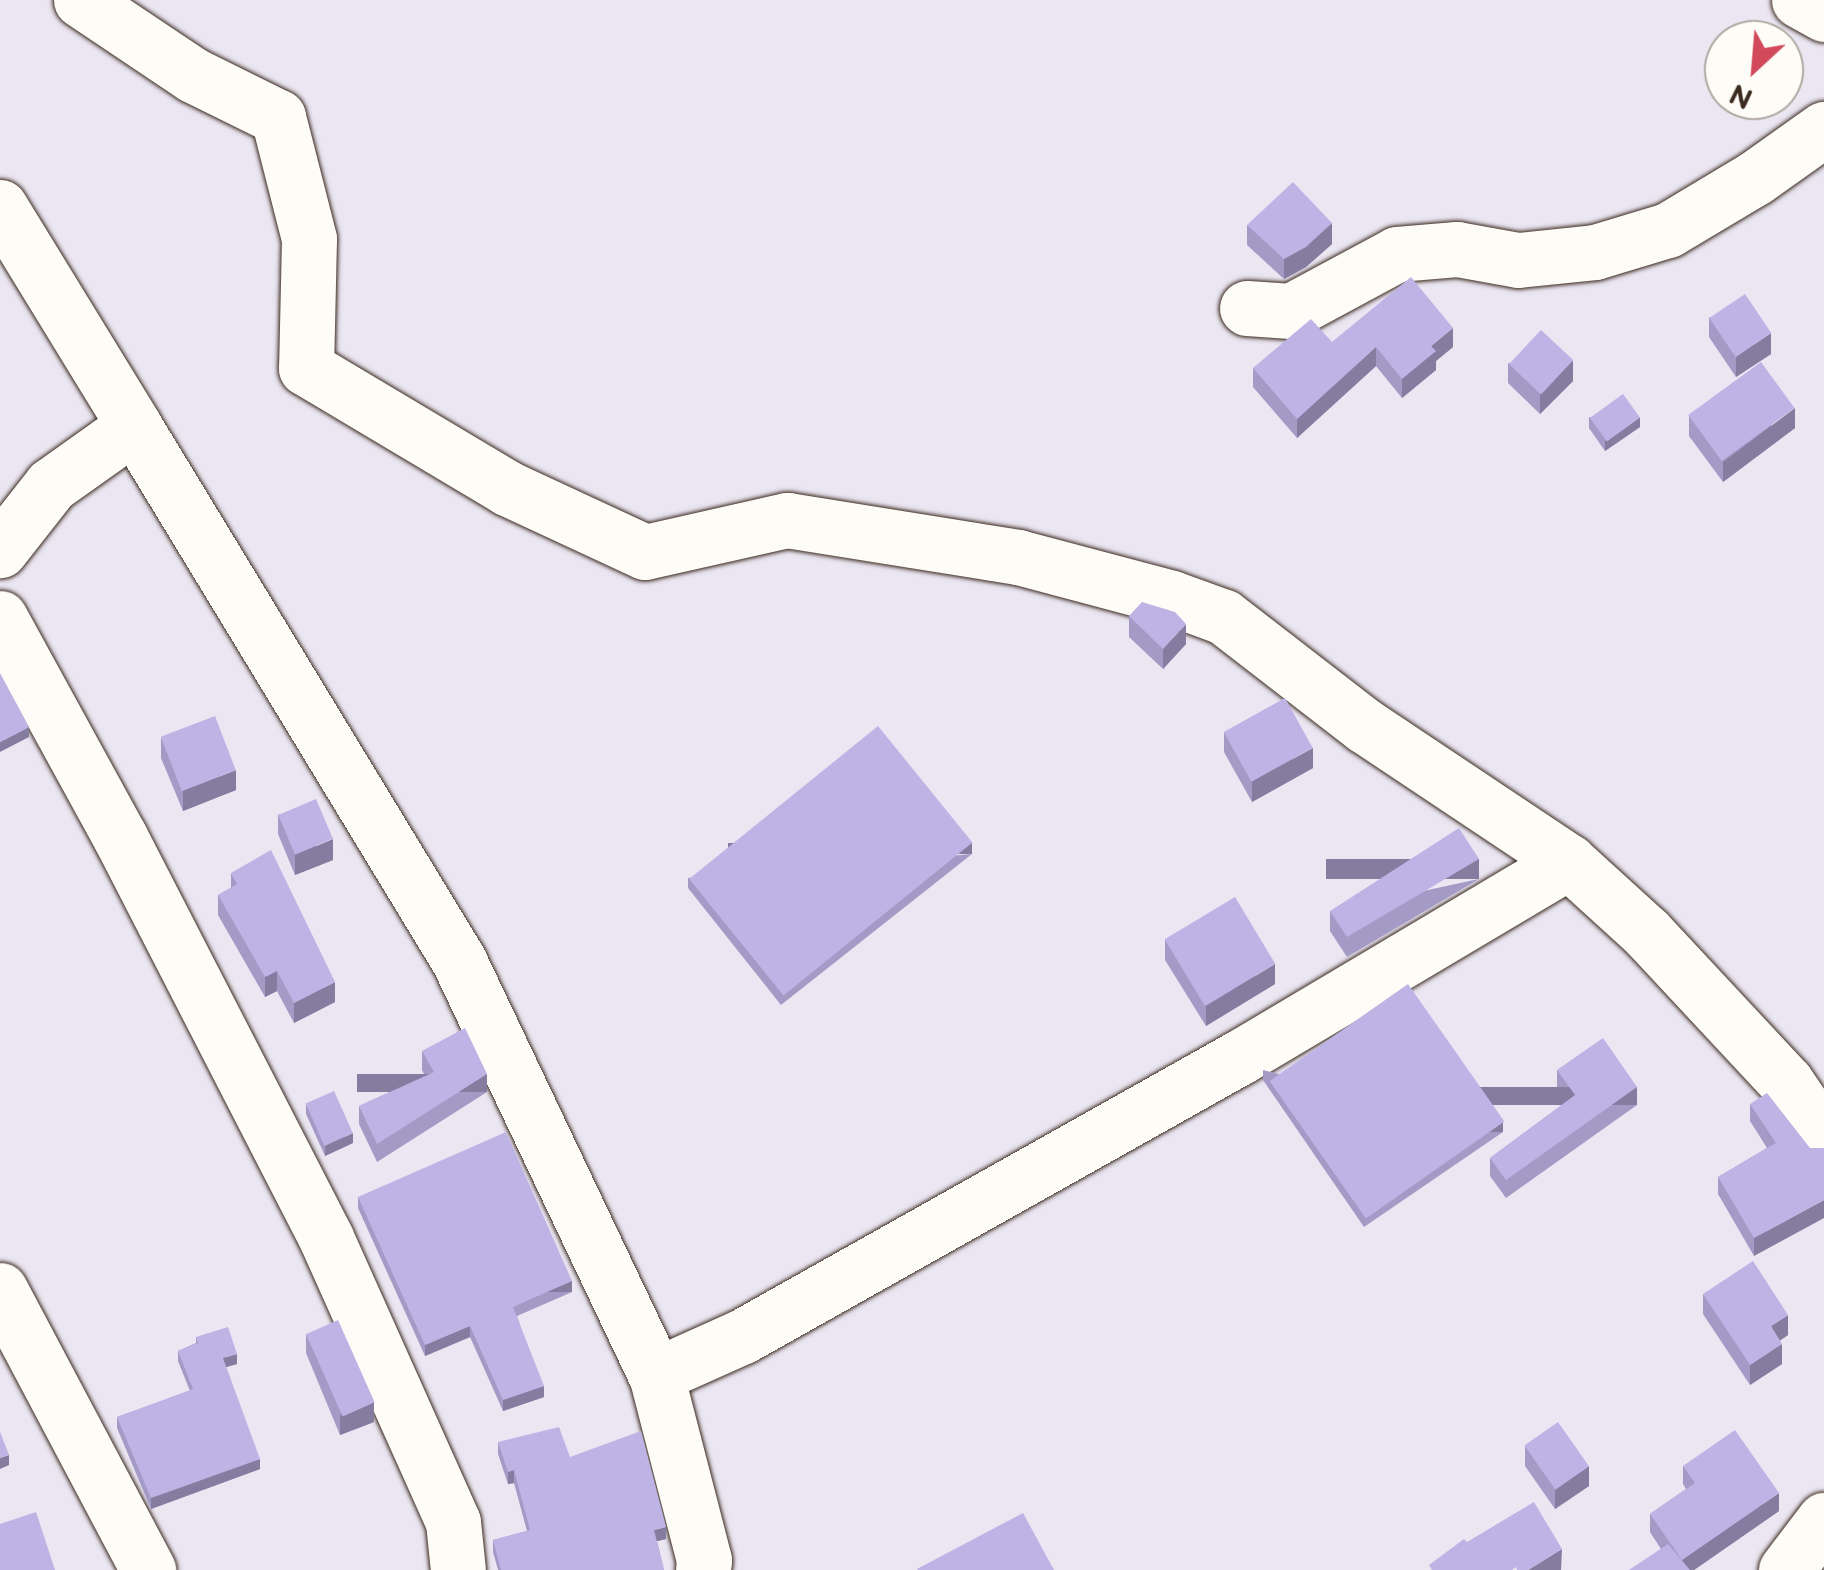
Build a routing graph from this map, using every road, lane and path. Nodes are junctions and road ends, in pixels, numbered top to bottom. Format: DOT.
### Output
graph roads {
  1 [pos="81,0"];
  2 [pos="1799,0"];
  3 [pos="1824,14"];
  4 [pos="1824,129"];
  5 [pos="0,207"];
  6 [pos="1247,308"];
  7 [pos="134,426"];
  8 [pos="0,550"];
  9 [pos="0,618"];
  10 [pos="1569,862"];
  11 [pos="1824,1138"];
  12 [pos="0,1290"];
  13 [pos="656,1376"];
  14 [pos="1824,1520"];
  15 [pos="148,1570"];
  16 [pos="458,1570"];
  17 [pos="703,1570"];
  18 [pos="1786,1570"];
  1 -- 10 [label="street"];
  2 -- 3 [label="street"];
  4 -- 6 [label="street"];
  5 -- 7 [label="street"];
  7 -- 8 [label="street"];
  7 -- 13 [label="street"];
  9 -- 16 [label="street"];
  10 -- 11 [label="street"];
  10 -- 13 [label="street"];
  12 -- 15 [label="street"];
  13 -- 17 [label="street"];
  14 -- 18 [label="street"];
}
